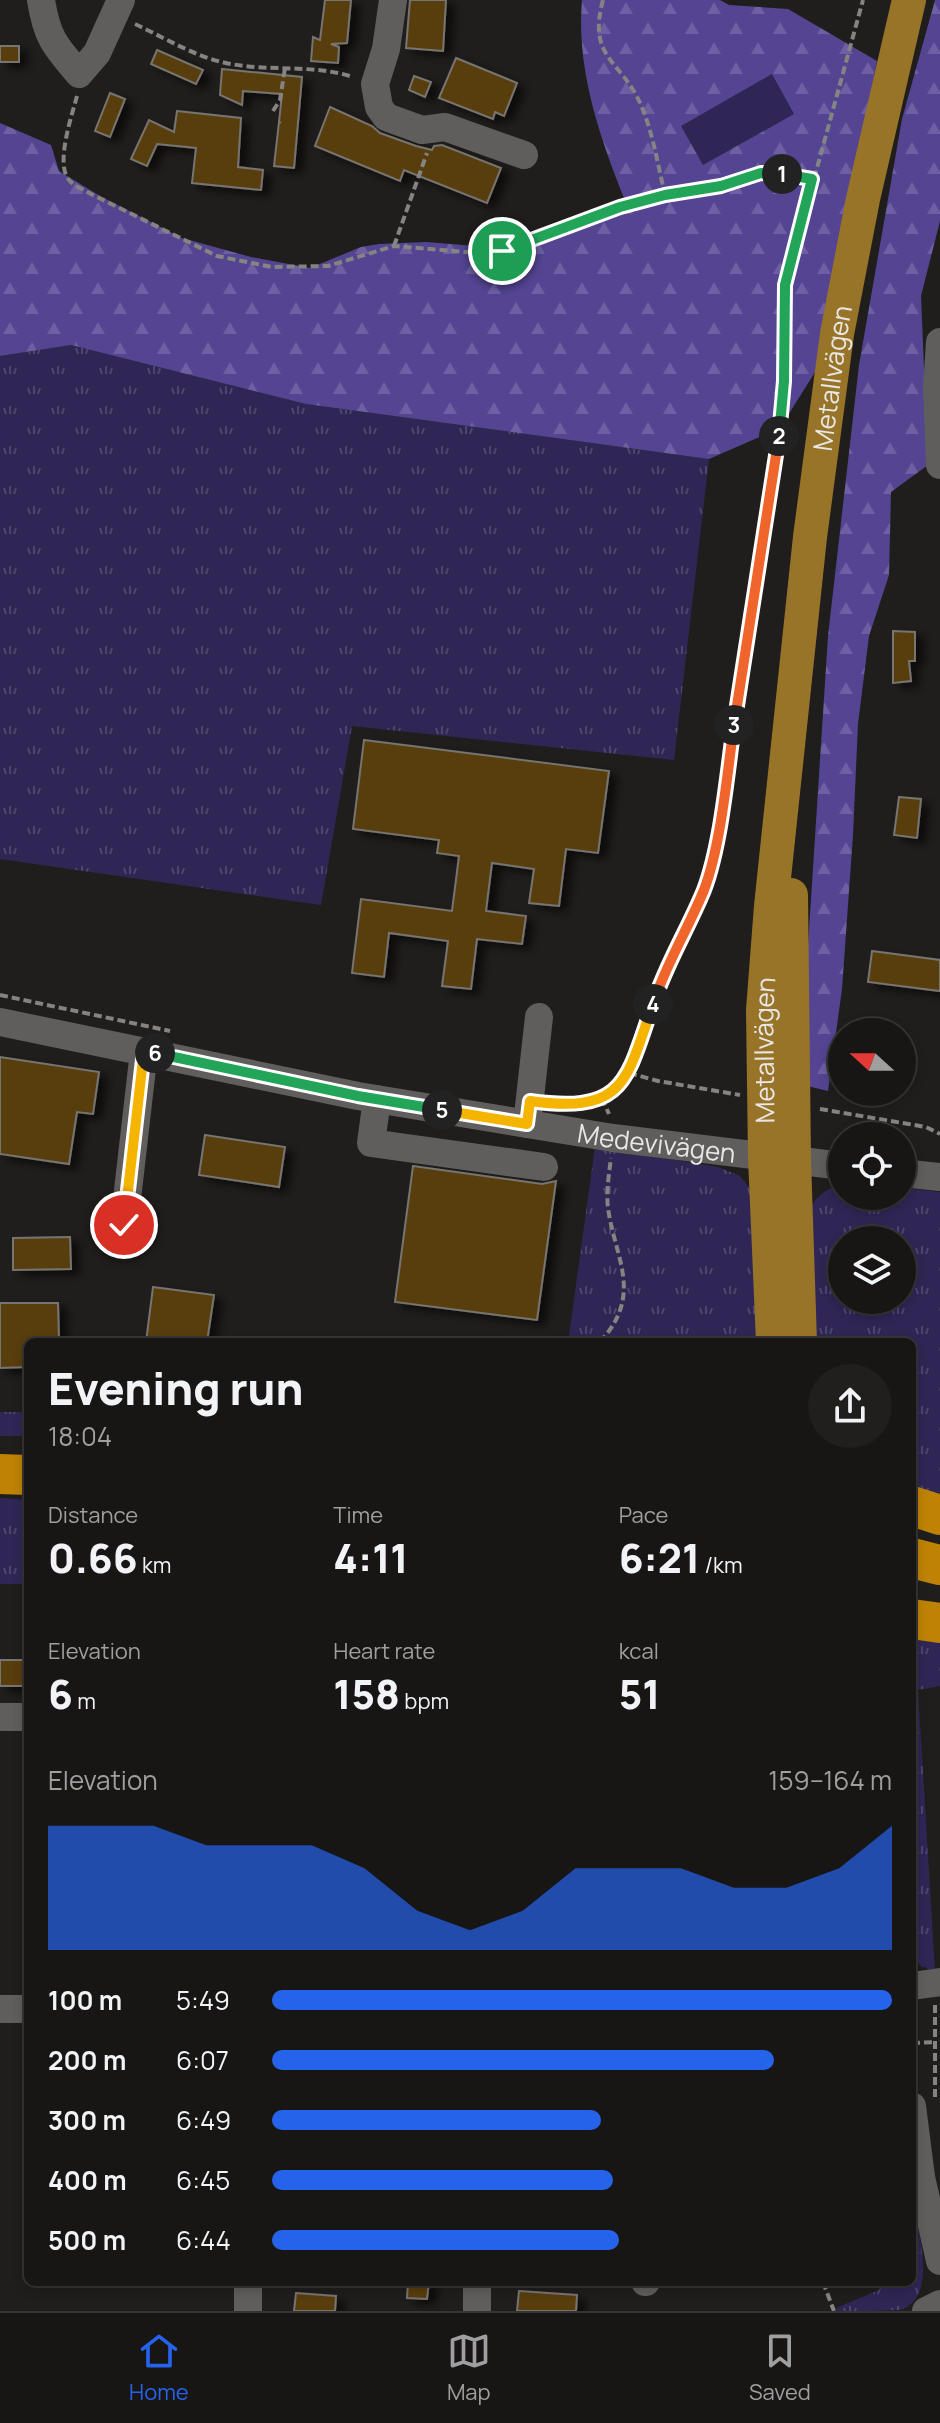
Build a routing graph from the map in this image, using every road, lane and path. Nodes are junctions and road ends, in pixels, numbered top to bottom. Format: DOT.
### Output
graph roads {
  1 [pos="41,0"];
  2 [pos="393,0"];
  3 [pos="603,0"];
  4 [pos="863,0"];
  5 [pos="909,0"];
  6 [pos="118,7"];
  7 [pos="285,68"];
  8 [pos="79,74"];
  9 [pos="375,84"];
  10 [pos="273,111"];
  11 [pos="436,128"];
  12 [pos="524,155"];
  13 [pos="812,179"];
  14 [pos="665,195"];
  15 [pos="394,246"];
  16 [pos="940,342"];
  17 [pos="938,388"];
  18 [pos="940,465"];
  19 [pos="0,995"];
  20 [pos="539,1017"];
  21 [pos="0,1022"];
  22 [pos="180,1033"];
  23 [pos="144,1051"];
  24 [pos="629,1073"];
  25 [pos="753,1097"];
  26 [pos="602,1098"];
  27 [pos="377,1099"];
  28 [pos="818,1108"];
  29 [pos="528,1113"];
  30 [pos="940,1134"];
  31 [pos="613,1138"];
  32 [pos="779,1159"];
  33 [pos="828,1164"];
  34 [pos="544,1167"];
  35 [pos="916,1174"];
  36 [pos="940,1177"];
  37 [pos="124,1225"];
  38 [pos="603,1338"];
  39 [pos="773,1338"];
  40 [pos="800,1338"];
  41 [pos="0,1460"];
  42 [pos="24,1461"];
  43 [pos="0,1474"];
  44 [pos="24,1475"];
  45 [pos="916,1507"];
  46 [pos="940,1515"];
  47 [pos="916,1559"];
  48 [pos="940,1565"];
  49 [pos="916,1573"];
  50 [pos="940,1578"];
  51 [pos="916,1620"];
  52 [pos="940,1623"];
  53 [pos="0,1717"];
  54 [pos="24,1717"];
  55 [pos="929,1983"];
  56 [pos="0,2009"];
  57 [pos="24,2009"];
  58 [pos="935,2042"];
  59 [pos="916,2043"];
  60 [pos="924,2103"];
  61 [pos="940,2261"];
  62 [pos="248,2286"];
  63 [pos="477,2286"];
  64 [pos="825,2286"];
  65 [pos="940,2304"];
  66 [pos="248,2311"];
  67 [pos="477,2311"];
  68 [pos="834,2311"];
  69 [pos="926,2311"];
  1 -- 8 [label="street"];
  2 -- 9 [label="street"];
  3 -- 14 [label="path"];
  4 -- 13 [label="path"];
  5 -- 32 [label="main road, Metallvägen"];
  6 -- 7 [label="path"];
  6 -- 8 [label="street"];
  7 -- 9 [label="path"];
  7 -- 10 [label="path"];
  8 -- 15 [label="path"];
  9 -- 11 [label="street"];
  11 -- 12 [label="street"];
  11 -- 15 [label="path"];
  13 -- 14 [label="path"];
  13 -- 24 [label="path"];
  14 -- 15 [label="path"];
  16 -- 17 [label="street"];
  17 -- 18 [label="street"];
  19 -- 22 [label="path"];
  20 -- 29 [label="street"];
  21 -- 23 [label="street, Medevivägen"];
  23 -- 27 [label="street, Medevivägen"];
  23 -- 37 [label="street"];
  24 -- 25 [label="path"];
  24 -- 26 [label="path"];
  26 -- 29 [label="path"];
  26 -- 31 [label="path"];
  27 -- 29 [label="street, Medevivägen"];
  27 -- 34 [label="street"];
  28 -- 30 [label="path"];
  29 -- 31 [label="street, Medevivägen"];
  31 -- 32 [label="street, Medevivägen"];
  31 -- 38 [label="path"];
  32 -- 33 [label="street, Medevivägen"];
  32 -- 39 [label="main road, Metallvägen"];
  32 -- 40 [label="main road, Metallvägen"];
  35 -- 36 [label="street"];
  41 -- 42 [label="highway"];
  43 -- 44 [label="highway"];
  45 -- 46 [label="highway"];
  47 -- 48 [label="highway"];
  49 -- 50 [label="highway"];
  51 -- 52 [label="highway"];
  53 -- 54 [label="street"];
  55 -- 58 [label="path"];
  56 -- 57 [label="street"];
  58 -- 59 [label="path"];
  58 -- 60 [label="path"];
  60 -- 61 [label="street"];
  62 -- 66 [label="street"];
  63 -- 67 [label="street"];
  64 -- 68 [label="path"];
  65 -- 69 [label="street"];
}
